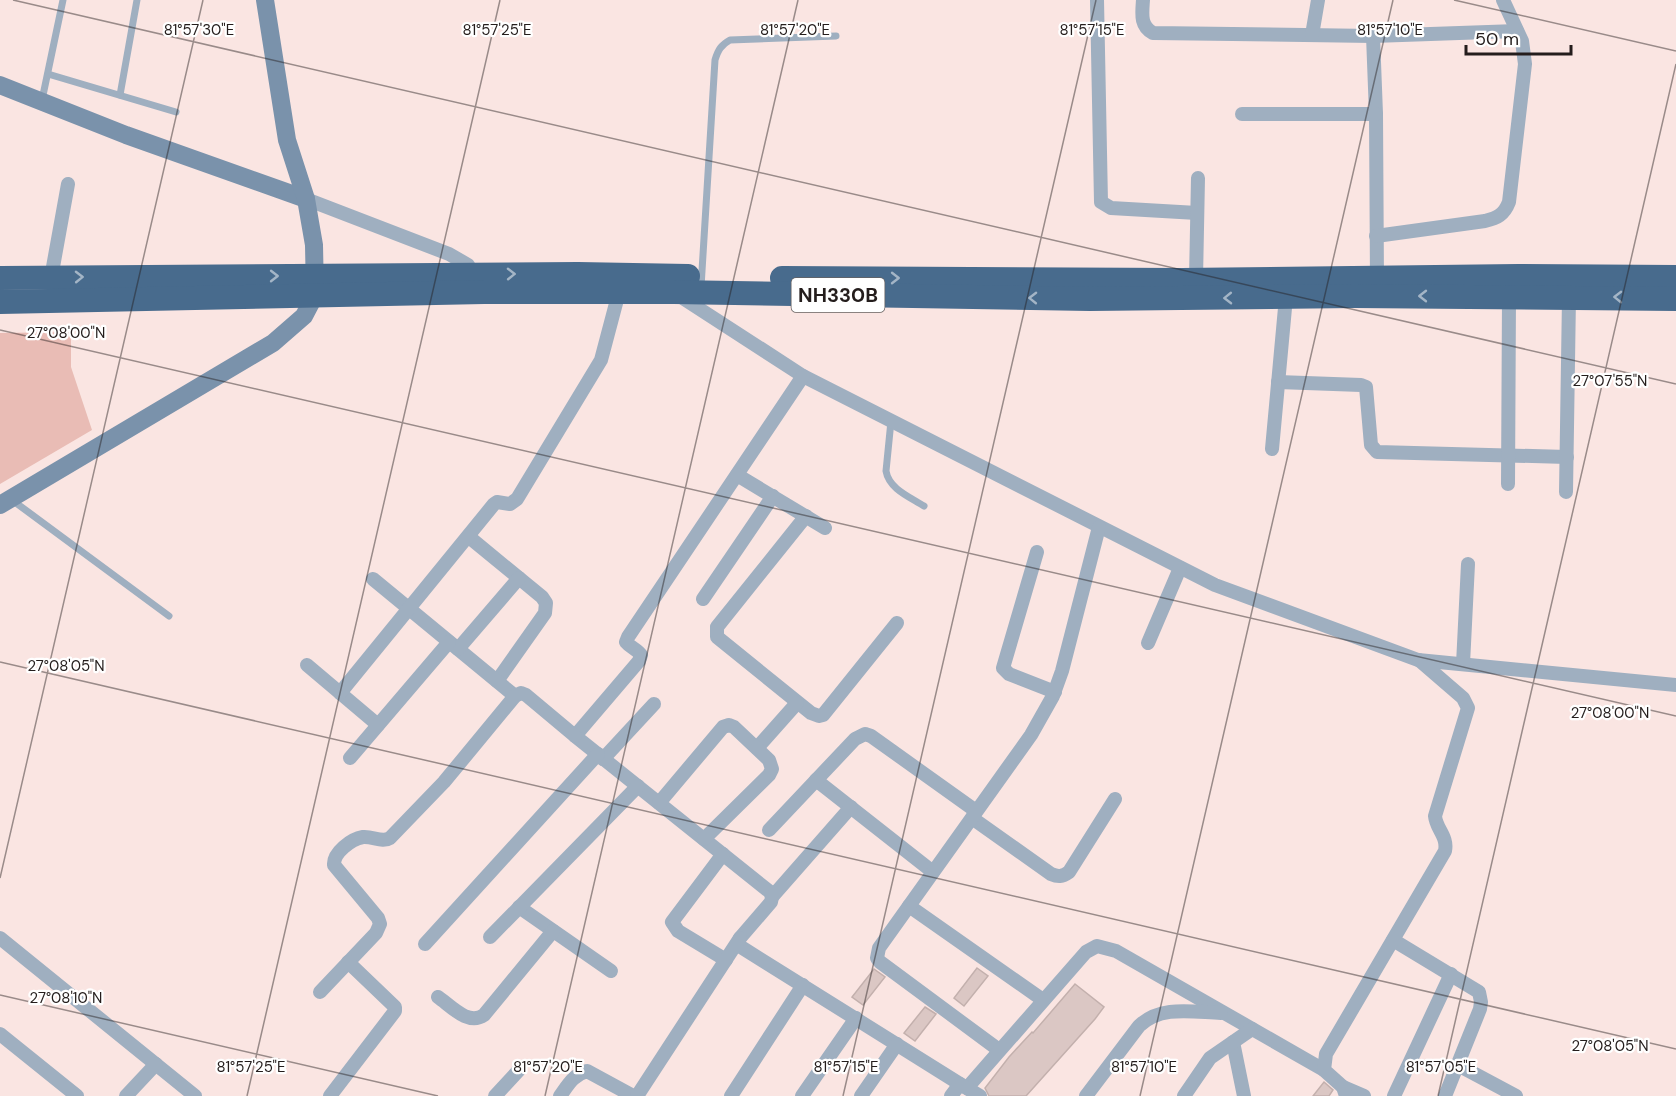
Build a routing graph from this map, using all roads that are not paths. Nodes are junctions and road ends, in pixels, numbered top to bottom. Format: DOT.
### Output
graph roads {
  1 [pos="63,0"];
  2 [pos="137,0"];
  3 [pos="265,0"];
  4 [pos="1097,0"];
  5 [pos="1143,0"];
  6 [pos="1318,0"];
  7 [pos="1503,0"];
  8 [pos="1517,31"];
  9 [pos="836,36"];
  10 [pos="1312,36"];
  11 [pos="1373,36"];
  12 [pos="48,74"];
  13 [pos="0,85"];
  14 [pos="120,95"];
  15 [pos="42,102"];
  16 [pos="176,112"];
  17 [pos="1242,114"];
  18 [pos="1376,114"];
  19 [pos="1198,178"];
  20 [pos="68,184"];
  21 [pos="306,199"];
  22 [pos="1197,213"];
  23 [pos="1376,236"];
  24 [pos="474,275"];
  25 [pos="0,278"];
  26 [pos="51,278"];
  27 [pos="1676,278"];
  28 [pos="1196,279"];
  29 [pos="315,285"];
  30 [pos="701,285"];
  31 [pos="1377,287"];
  32 [pos="619,292"];
  33 [pos="674,292"];
  34 [pos="1286,297"];
  35 [pos="1509,297"];
  36 [pos="1569,297"];
  37 [pos="1676,299"];
  38 [pos="0,302"];
  39 [pos="803,376"];
  40 [pos="1278,382"];
  41 [pos="891,421"];
  42 [pos="1272,449"];
  43 [pos="1508,456"];
  44 [pos="1567,457"];
  45 [pos="737,475"];
  46 [pos="1508,484"];
  47 [pos="1566,492"];
  48 [pos="773,496"];
  49 [pos="5,501"];
  50 [pos="924,506"];
  51 [pos="806,516"];
  52 [pos="1099,527"];
  53 [pos="825,528"];
  54 [pos="469,537"];
  55 [pos="1037,552"];
  56 [pos="1467,564"];
  57 [pos="1180,568"];
  58 [pos="519,578"];
  59 [pos="373,579"];
  60 [pos="703,599"];
  61 [pos="410,609"];
  62 [pos="169,616"];
  63 [pos="897,623"];
  64 [pos="1148,643"];
  65 [pos="453,645"];
  66 [pos="1418,660"];
  67 [pos="1463,664"];
  68 [pos="307,665"];
  69 [pos="496,681"];
  70 [pos="1676,685"];
  71 [pos="1055,692"];
  72 [pos="340,693"];
  73 [pos="515,696"];
  74 [pos="797,703"];
  75 [pos="654,704"];
  76 [pos="378,726"];
  77 [pos="575,736"];
  78 [pos="757,748"];
  79 [pos="601,756"];
  80 [pos="350,758"];
  81 [pos="816,780"];
  82 [pos="638,786"];
  83 [pos="1115,799"];
  84 [pos="659,803"];
  85 [pos="850,807"];
  86 [pos="974,815"];
  87 [pos="769,830"];
  88 [pos="704,839"];
  89 [pos="723,854"];
  90 [pos="933,872"];
  91 [pos="772,897"];
  92 [pos="909,906"];
  93 [pos="519,907"];
  94 [pos="553,931"];
  95 [pos="490,937"];
  96 [pos="0,938"];
  97 [pos="740,938"];
  98 [pos="1393,940"];
  99 [pos="425,944"];
  100 [pos="726,960"];
  101 [pos="348,962"];
  102 [pos="611,971"];
  103 [pos="1451,974"];
  104 [pos="802,985"];
  105 [pos="320,992"];
  106 [pos="438,997"];
  107 [pos="1043,1000"];
  108 [pos="1225,1013"];
  109 [pos="856,1018"];
  110 [pos="1252,1029"];
  111 [pos="0,1034"];
  112 [pos="1233,1042"];
  113 [pos="897,1044"];
  114 [pos="999,1050"];
  115 [pos="156,1064"];
  116 [pos="1458,1065"];
  117 [pos="519,1071"];
  118 [pos="1324,1071"];
  119 [pos="969,1089"];
  120 [pos="1344,1092"];
  121 [pos="77,1096"];
  122 [pos="126,1096"];
  123 [pos="195,1096"];
  124 [pos="330,1096"];
  125 [pos="495,1096"];
  126 [pos="560,1096"];
  127 [pos="635,1096"];
  128 [pos="731,1096"];
  129 [pos="802,1096"];
  130 [pos="861,1096"];
  131 [pos="951,1096"];
  132 [pos="1086,1096"];
  133 [pos="1184,1096"];
  134 [pos="1244,1096"];
  135 [pos="1364,1096"];
  136 [pos="1394,1096"];
  137 [pos="1445,1096"];
  138 [pos="1516,1096"];
  1 -- 12 [label="lane"];
  2 -- 14 [label="lane"];
  3 -- 21 [label="main road"];
  4 -- 22 [label="street"];
  5 -- 10 [label="street"];
  6 -- 10 [label="street"];
  7 -- 8 [label="street"];
  8 -- 11 [label="street"];
  8 -- 23 [label="street"];
  9 -- 30 [label="lane"];
  10 -- 11 [label="street"];
  11 -- 18 [label="street"];
  12 -- 14 [label="lane"];
  12 -- 15 [label="lane"];
  13 -- 15 [label="main road"];
  14 -- 16 [label="lane"];
  15 -- 21 [label="main road"];
  17 -- 18 [label="street"];
  18 -- 23 [label="street"];
  19 -- 22 [label="street"];
  20 -- 26 [label="street"];
  21 -- 24 [label="street"];
  21 -- 29 [label="main road"];
  22 -- 28 [label="street"];
  23 -- 31 [label="street"];
  24 -- 29 [label="highway, NH330B"];
  24 -- 30 [label="highway, NH330B, one-way"];
  25 -- 26 [label="highway, NH330B"];
  26 -- 29 [label="highway, NH330B, one-way"];
  27 -- 31 [label="highway, NH330B"];
  30 -- 28 [label="highway, NH330B, one-way"];
  28 -- 31 [label="highway, NH330B"];
  29 -- 32 [label="highway, NH330B"];
  29 -- 38 [label="highway, NH330B"];
  29 -- 49 [label="main road"];
  30 -- 33 [label="highway, NH330B"];
  34 -- 30 [label="highway, NH330B, one-way"];
  31 -- 34 [label="highway, NH330B"];
  35 -- 31 [label="highway, NH330B, one-way"];
  32 -- 33 [label="highway, NH330B"];
  32 -- 54 [label="street"];
  33 -- 39 [label="street"];
  34 -- 40 [label="street"];
  35 -- 36 [label="highway, NH330B"];
  35 -- 43 [label="street"];
  37 -- 36 [label="highway, NH330B, one-way"];
  36 -- 44 [label="street"];
  39 -- 41 [label="street"];
  39 -- 45 [label="street"];
  40 -- 42 [label="street"];
  40 -- 43 [label="street"];
  41 -- 50 [label="lane"];
  41 -- 52 [label="street"];
  43 -- 44 [label="street"];
  43 -- 46 [label="street"];
  44 -- 47 [label="street"];
  45 -- 48 [label="street"];
  45 -- 77 [label="street"];
  48 -- 51 [label="street"];
  48 -- 60 [label="street"];
  49 -- 62 [label="lane"];
  51 -- 53 [label="street"];
  51 -- 74 [label="street"];
  52 -- 57 [label="street"];
  52 -- 71 [label="street"];
  54 -- 58 [label="street"];
  54 -- 61 [label="street"];
  55 -- 71 [label="street"];
  56 -- 67 [label="street"];
  57 -- 64 [label="street"];
  57 -- 66 [label="street"];
  58 -- 65 [label="street"];
  58 -- 69 [label="street"];
  59 -- 61 [label="street"];
  61 -- 65 [label="street"];
  61 -- 72 [label="street"];
  63 -- 74 [label="street"];
  65 -- 69 [label="street"];
  65 -- 76 [label="street"];
  66 -- 67 [label="street"];
  66 -- 98 [label="street"];
  67 -- 70 [label="street"];
  68 -- 72 [label="street"];
  69 -- 73 [label="street"];
  71 -- 86 [label="street"];
  72 -- 76 [label="street"];
  73 -- 77 [label="street"];
  73 -- 101 [label="street"];
  74 -- 78 [label="street"];
  75 -- 79 [label="street"];
  76 -- 80 [label="street"];
  77 -- 79 [label="street"];
  78 -- 84 [label="street"];
  78 -- 88 [label="street"];
  79 -- 82 [label="street"];
  79 -- 99 [label="street"];
  81 -- 85 [label="street"];
  81 -- 86 [label="street"];
  81 -- 87 [label="street"];
  82 -- 84 [label="street"];
  82 -- 93 [label="street"];
  83 -- 86 [label="street"];
  84 -- 88 [label="street"];
  85 -- 90 [label="street"];
  85 -- 91 [label="street"];
  86 -- 90 [label="street"];
  88 -- 89 [label="street"];
  89 -- 91 [label="street"];
  89 -- 100 [label="street"];
  90 -- 92 [label="street"];
  91 -- 97 [label="street"];
  92 -- 107 [label="street"];
  92 -- 114 [label="street"];
  93 -- 94 [label="street"];
  93 -- 95 [label="street"];
  94 -- 102 [label="street"];
  94 -- 106 [label="street"];
  96 -- 115 [label="street"];
  97 -- 100 [label="street"];
  97 -- 104 [label="street"];
  98 -- 103 [label="street"];
  98 -- 118 [label="street"];
  100 -- 127 [label="street"];
  101 -- 105 [label="street"];
  101 -- 124 [label="street"];
  103 -- 116 [label="street"];
  103 -- 136 [label="street"];
  104 -- 109 [label="street"];
  104 -- 128 [label="street"];
  107 -- 108 [label="street"];
  107 -- 114 [label="street"];
  108 -- 110 [label="street"];
  108 -- 132 [label="street"];
  109 -- 113 [label="street"];
  109 -- 129 [label="street"];
  110 -- 112 [label="street"];
  110 -- 118 [label="street"];
  111 -- 121 [label="street"];
  112 -- 133 [label="street"];
  112 -- 134 [label="street"];
  113 -- 119 [label="street"];
  113 -- 130 [label="street"];
  114 -- 119 [label="street"];
  115 -- 122 [label="street"];
  115 -- 123 [label="street"];
  116 -- 137 [label="street"];
  116 -- 138 [label="street"];
  117 -- 125 [label="street"];
  118 -- 120 [label="street"];
  119 -- 131 [label="street"];
  120 -- 135 [label="street"];
  126 -- 127 [label="street"];
}
